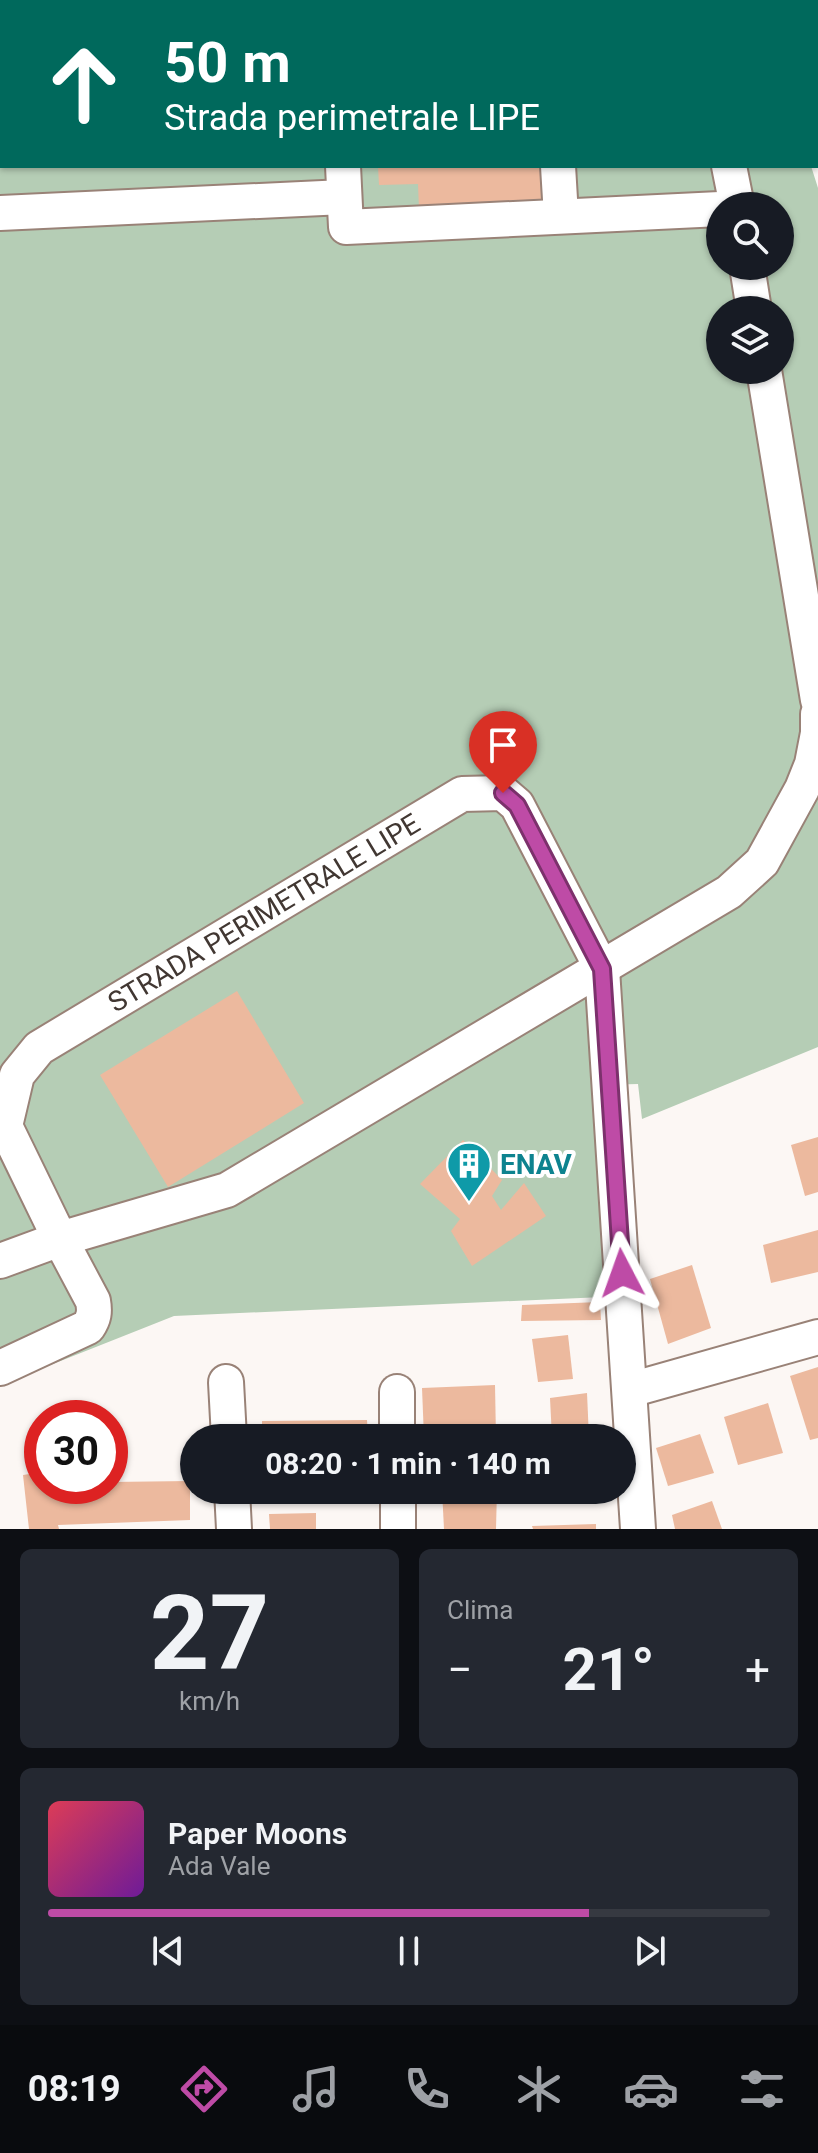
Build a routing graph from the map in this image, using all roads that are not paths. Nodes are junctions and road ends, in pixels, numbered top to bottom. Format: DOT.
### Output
graph roads {
  1 [pos="558,168"];
  2 [pos="729,168"];
  3 [pos="344,182"];
  4 [pos="734,192"];
  5 [pos="706,210"];
  6 [pos="0,213"];
  7 [pos="561,216"];
  8 [pos="766,384"];
  9 [pos="818,700"];
  10 [pos="818,714"];
  11 [pos="602,969"];
  12 [pos="60,1239"];
  13 [pos="0,1261"];
  14 [pos="818,1337"];
  15 [pos="0,1368"];
  16 [pos="226,1382"];
  17 [pos="630,1390"];
  18 [pos="397,1392"];
  19 [pos="228,1424"];
  20 [pos="397,1424"];
  21 [pos="233,1504"];
  22 [pos="398,1504"];
  23 [pos="234,1529"];
  24 [pos="398,1529"];
  25 [pos="638,1529"];
  1 -- 7 [label="street"];
  2 -- 4 [label="street"];
  3 -- 6 [label="street"];
  3 -- 7 [label="street"];
  5 -- 7 [label="street"];
  8 -- 9 [label="street"];
  10 -- 11 [label="street"];
  11 -- 12 [label="street"];
  11 -- 12 [label="street, STRADA PERIMETRALE LIPE"];
  11 -- 17 [label="street, STRADA PERIMETRALE LIPE"];
  12 -- 13 [label="street"];
  12 -- 15 [label="street, STRADA PERIMETRALE LIPE"];
  14 -- 17 [label="street"];
  16 -- 19 [label="street"];
  17 -- 25 [label="street, STRADA PERIMETRALE LIPE"];
  18 -- 20 [label="street"];
  21 -- 23 [label="street"];
  22 -- 24 [label="street"];
}
